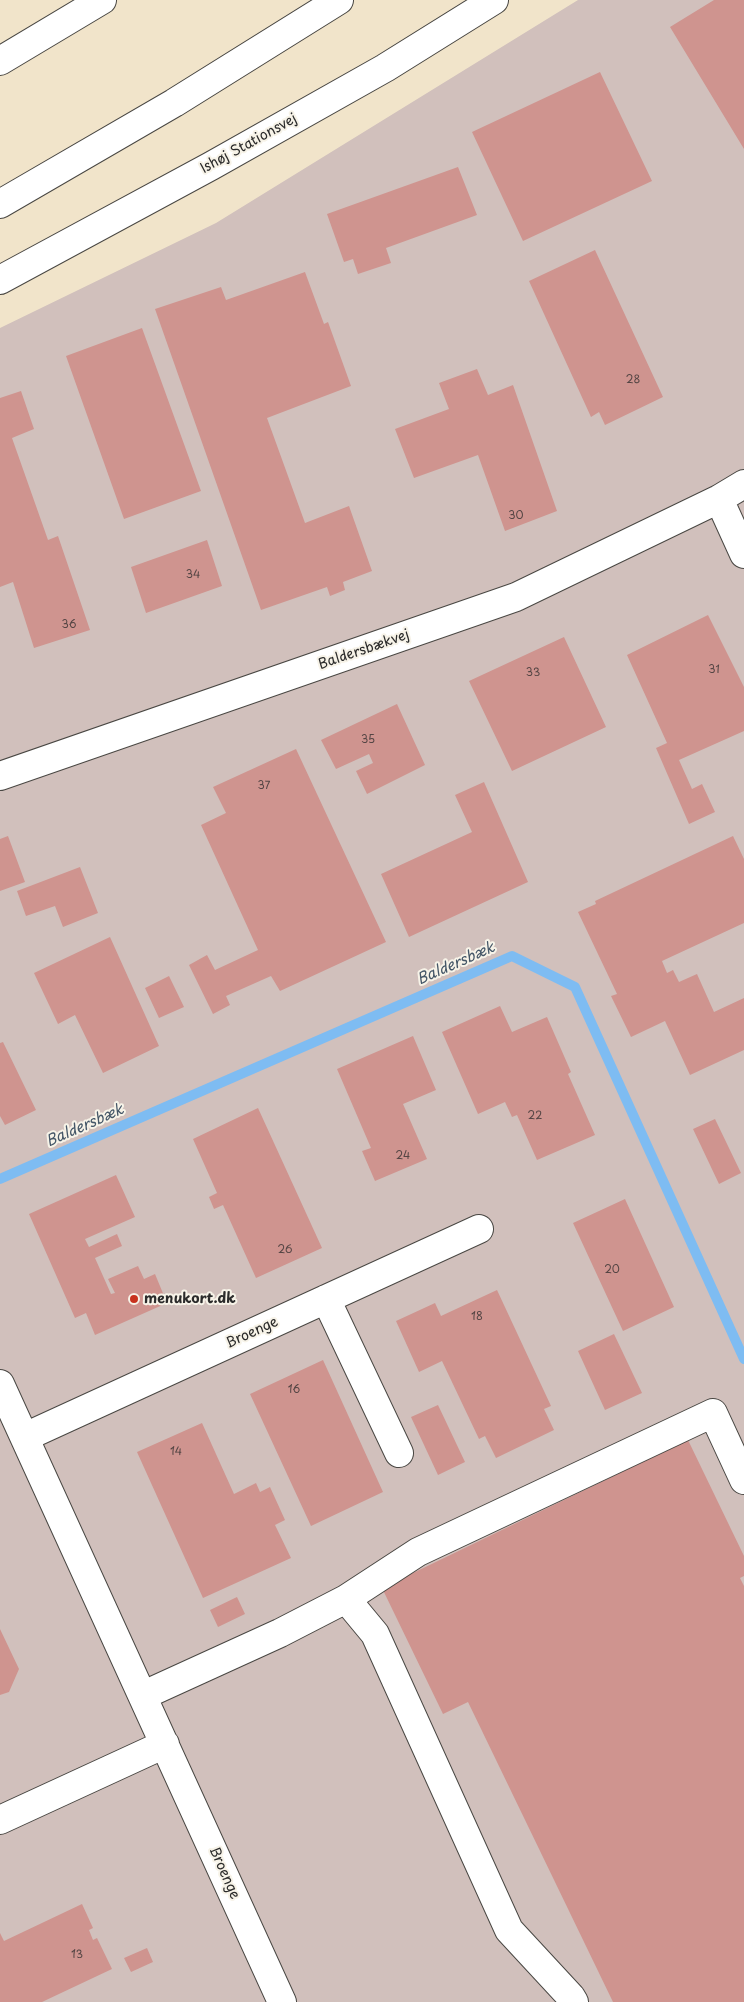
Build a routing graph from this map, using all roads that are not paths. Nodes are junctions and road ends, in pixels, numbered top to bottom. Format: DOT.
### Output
graph roads {
  1 [pos="102,0"];
  2 [pos="339,0"];
  3 [pos="494,0"];
  4 [pos="0,60"];
  5 [pos="0,204"];
  6 [pos="0,280"];
  7 [pos="744,484"];
  8 [pos="718,499"];
  9 [pos="744,554"];
  10 [pos="0,776"];
  11 [pos="479,1229"];
  12 [pos="326,1299"];
  13 [pos="0,1384"];
  14 [pos="13,1425"];
  15 [pos="399,1453"];
  16 [pos="744,1480"];
  17 [pos="346,1599"];
  18 [pos="144,1695"];
  19 [pos="165,1744"];
  20 [pos="0,1820"];
  21 [pos="282,2002"];
  22 [pos="574,2002"];
  1 -- 4 [label="street"];
  2 -- 5 [label="street"];
  3 -- 6 [label="street, Ishøj Stationsvej"];
  7 -- 8 [label="street, Baldersbækvej"];
  8 -- 9 [label="street"];
  8 -- 10 [label="street, Baldersbækvej"];
  11 -- 12 [label="street, Broenge"];
  12 -- 14 [label="street, Broenge"];
  12 -- 15 [label="street"];
  13 -- 14 [label="street, Broenge"];
  14 -- 18 [label="street, Broenge"];
  16 -- 17 [label="street"];
  17 -- 18 [label="street"];
  17 -- 22 [label="street"];
  18 -- 19 [label="street, Broenge"];
  19 -- 20 [label="street"];
  19 -- 21 [label="street, Broenge"];
}
